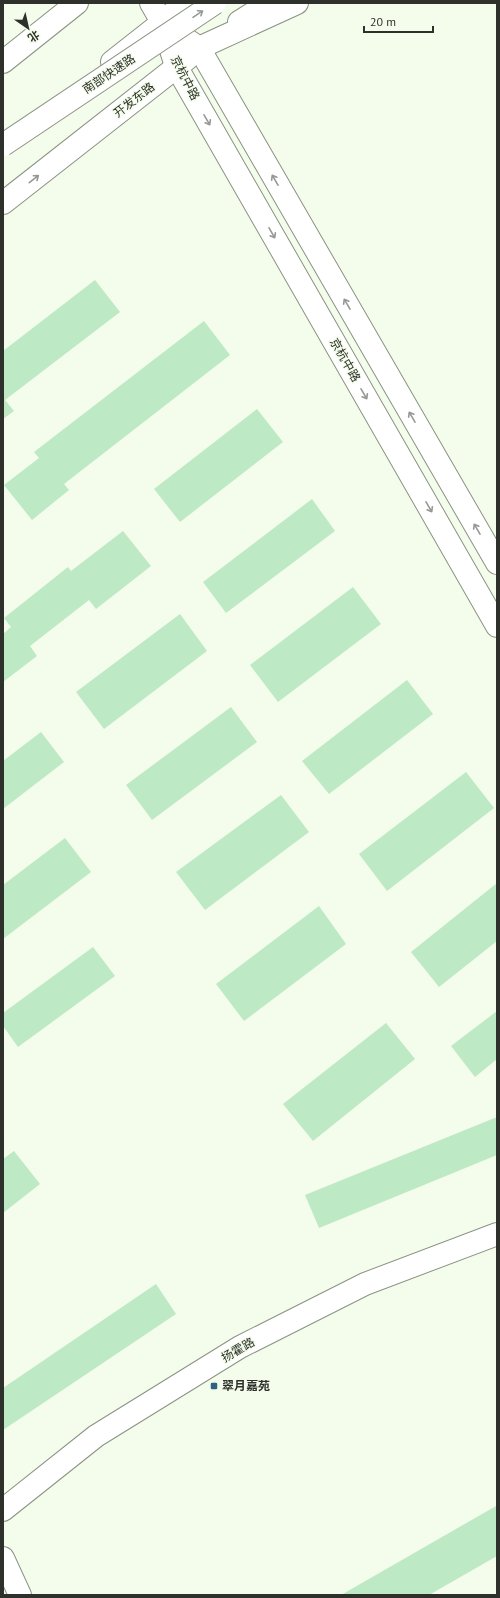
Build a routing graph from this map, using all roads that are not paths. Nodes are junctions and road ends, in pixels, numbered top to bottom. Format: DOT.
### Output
graph roads {
  1 [pos="77,3"];
  2 [pos="151,3"];
  3 [pos="185,3"];
  4 [pos="189,3"];
  5 [pos="215,3"];
  6 [pos="269,3"];
  7 [pos="297,3"];
  8 [pos="162,22"];
  9 [pos="199,48"];
  10 [pos="3,62"];
  11 [pos="176,66"];
  12 [pos="3,145"];
  13 [pos="3,149"];
  14 [pos="3,203"];
  15 [pos="497,563"];
  16 [pos="497,626"];
  17 [pos="497,1234"];
  18 [pos="3,1510"];
  19 [pos="3,1558"];
  20 [pos="20,1595"];
  1 -- 10 [label="main road"];
  2 -- 8 [label="main road"];
  3 -- 8 [label="main road"];
  4 -- 8 [label="main road"];
  12 -- 5 [label="main road, 南部快速路, one-way, bridge"];
  6 -- 9 [label="main road, 开发东路"];
  7 -- 9 [label="main road"];
  8 -- 9 [label="main road, 京杭中路"];
  8 -- 11 [label="main road, 京杭中路"];
  8 -- 13 [label="main road"];
  9 -- 11 [label="main road, 开发东路"];
  15 -- 9 [label="main road, 京杭中路, one-way"];
  14 -- 11 [label="main road, 开发东路, one-way"];
  11 -- 16 [label="main road, 京杭中路, one-way"];
  17 -- 18 [label="main road, 扬霍路"];
  19 -- 20 [label="main road"];
}
